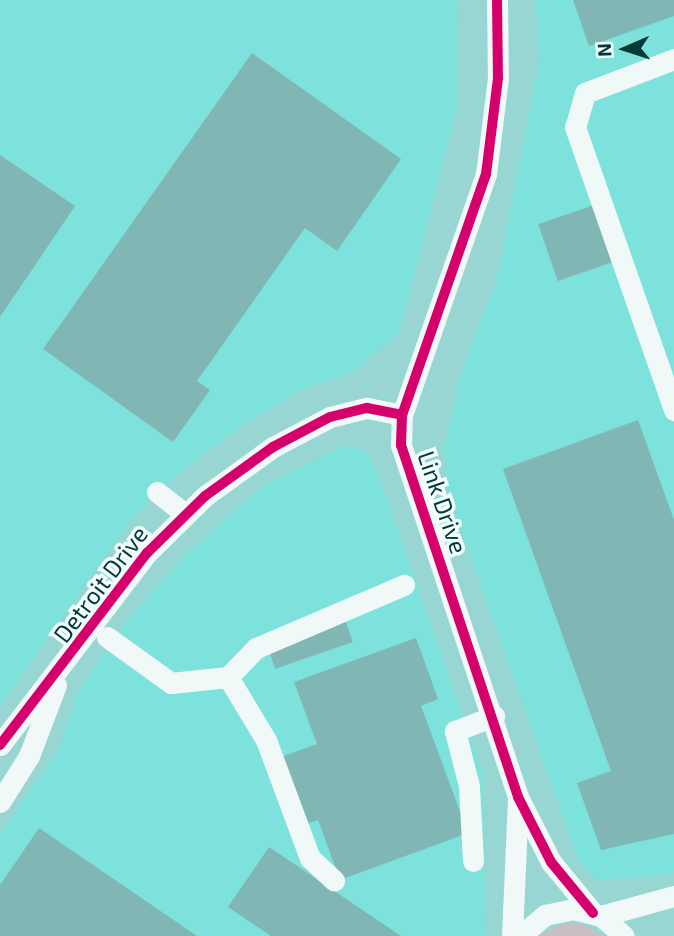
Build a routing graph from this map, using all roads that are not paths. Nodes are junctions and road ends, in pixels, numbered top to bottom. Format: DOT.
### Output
graph roads {
  1 [pos="497,0"];
  2 [pos="674,59"];
  3 [pos="674,411"];
  4 [pos="402,415"];
  5 [pos="157,492"];
  6 [pos="185,514"];
  7 [pos="404,585"];
  8 [pos="107,636"];
  9 [pos="61,670"];
  10 [pos="228,677"];
  11 [pos="494,716"];
  12 [pos="0,745"];
  13 [pos="522,787"];
  14 [pos="0,802"];
  15 [pos="473,860"];
  16 [pos="334,880"];
  17 [pos="674,896"];
  18 [pos="597,915"];
  19 [pos="512,936"];
  20 [pos="520,936"];
  21 [pos="624,936"];
  1 -- 4 [label="street, Link Drive"];
  2 -- 3 [label="street"];
  4 -- 6 [label="street, Detroit Drive"];
  4 -- 11 [label="street, Link Drive"];
  5 -- 6 [label="street"];
  6 -- 9 [label="street, Detroit Drive"];
  7 -- 10 [label="street"];
  8 -- 10 [label="street"];
  9 -- 12 [label="street, Detroit Drive"];
  9 -- 14 [label="street, Detroit Drive"];
  10 -- 16 [label="street"];
  11 -- 13 [label="street, Link Drive"];
  11 -- 15 [label="street"];
  13 -- 18 [label="street, Link Drive"];
  13 -- 19 [label="street, Link Drive"];
  17 -- 18 [label="street"];
  18 -- 20 [label="street"];
  18 -- 21 [label="street, Link Drive"];
}
